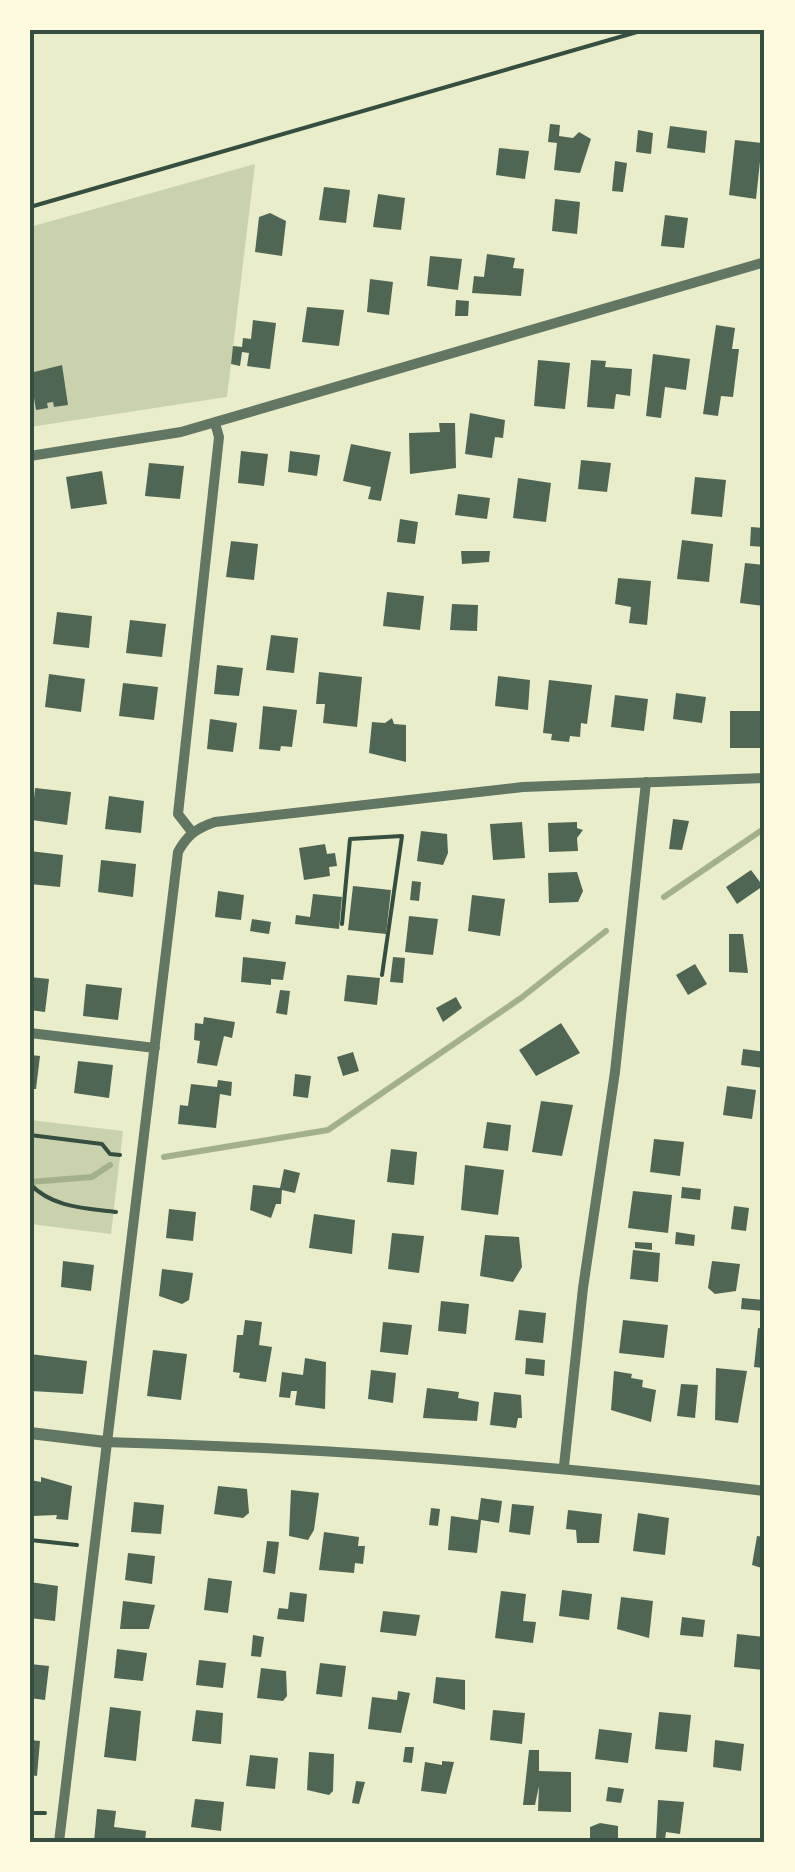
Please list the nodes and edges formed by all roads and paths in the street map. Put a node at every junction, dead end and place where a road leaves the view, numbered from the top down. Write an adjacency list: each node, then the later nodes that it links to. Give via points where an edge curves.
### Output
1 (644, 30): 2 (path)
2 (30, 207)
3 (765, 262): 4 (street)
4 (215, 423): 5 (street); 8 (street, via 219,437 178,814)
5 (30, 456)
6 (765, 778): 7 (street)
7 (646, 782): 8 (street, via 415,797 215,822); 19 (street)
8 (192, 832): 12 (street, via 178,852)
9 (342, 924): 10 (path, via 350,839 402,836)
10 (382, 975)
11 (30, 1033): 12 (street)
12 (155, 1048): 18 (street)
13 (30, 1135): 14 (path, via 102,1144)
14 (120, 1154)
15 (30, 1184): 16 (path, via 74,1208)
16 (116, 1212)
17 (30, 1433): 18 (street)
18 (105, 1442): 19 (street); 25 (street)
19 (564, 1466): 20 (street)
20 (765, 1492)
21 (30, 1540): 22 (path)
22 (77, 1545)
23 (30, 1813): 24 (path)
24 (45, 1813)
25 (59, 1842)

